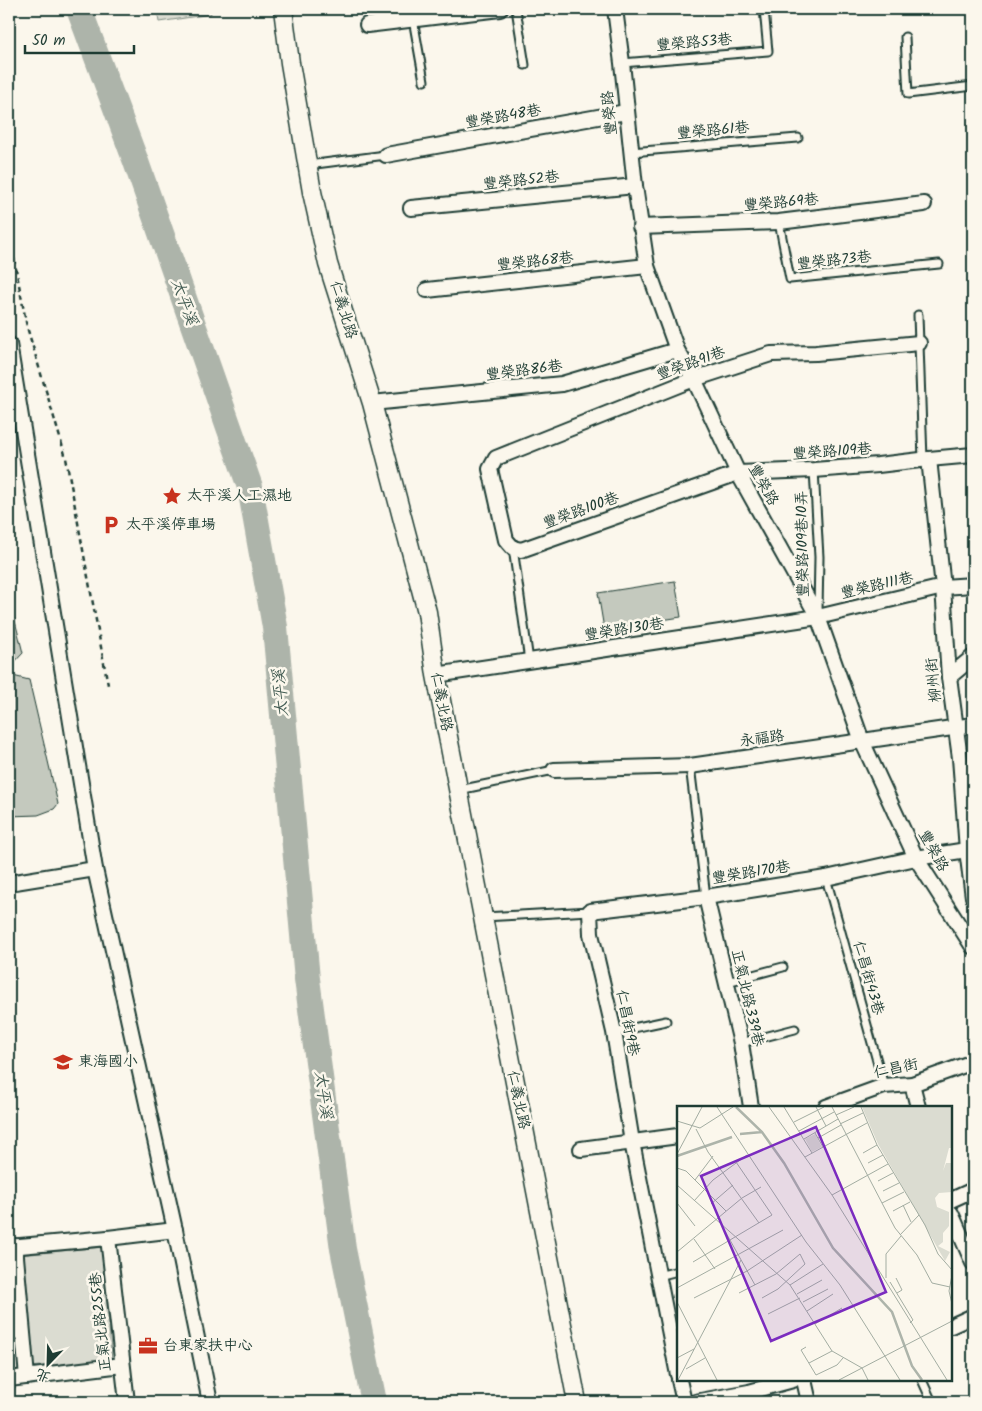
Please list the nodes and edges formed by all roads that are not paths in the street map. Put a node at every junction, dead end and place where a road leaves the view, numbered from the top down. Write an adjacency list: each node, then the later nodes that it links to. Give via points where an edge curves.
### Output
1 (283, 9): 17 (street, 仁義北路)
2 (500, 9): 6 (street)
3 (516, 9): 10 (lane)
4 (615, 9): 9 (street, 豐榮路)
5 (764, 9): 9 (lane, 豐榮路53巷, via 768,51)
6 (413, 19): 7 (street); 11 (lane)
7 (367, 25)
8 (905, 37): 12 (lane, via 908,94)
9 (622, 63): 13 (street, 豐榮路)
10 (525, 65)
11 (424, 81)
12 (973, 86)
13 (626, 112): 15 (street, 豐榮路); 16 (street, 豐榮路48巷)
14 (798, 138): 15 (lane, 豐榮路61巷)
15 (631, 152): 18 (street, 豐榮路)
16 (386, 155): 17 (lane)
17 (307, 165): 31 (street, 仁義北路, via 328,264)
18 (634, 186): 20 (street, 豐榮路52巷); 22 (street, 豐榮路)
19 (924, 204): 21 (street, 豐榮路69巷)
20 (412, 208)
21 (778, 222): 22 (street, 豐榮路69巷); 23 (lane, 豐榮路73巷, via 790,279)
22 (640, 227): 24 (street, 豐榮路)
23 (939, 264)
24 (646, 266): 25 (street, 豐榮路68巷); 29 (street, 豐榮路)
25 (427, 290)
26 (918, 315): 27 (lane)
27 (919, 343): 30 (street, 豐榮路91巷, via 771,354); 33 (lane)
28 (9, 344): 52 (street)
29 (676, 350): 30 (street, 豐榮路); 31 (street, 豐榮路86巷, via 562,384)
30 (694, 379): 35 (street, 豐榮路); 36 (street, 豐榮路91巷, via 496,458 490,469 506,540)
31 (372, 403): 42 (street, 仁義北路, via 427,612)
32 (973, 455): 33 (street, 豐榮路109巷)
33 (926, 459): 34 (street, 豐榮路109巷); 38 (street, 柳州街)
34 (814, 470): 35 (street, 豐榮路109巷); 39 (lane, 豐榮路109巷10弄, via 819,558)
35 (738, 473): 36 (street, 豐榮路100巷, via 521,550); 39 (street, 豐榮路)
36 (513, 548): 41 (lane)
37 (973, 585): 38 (street, 豐榮路111巷)
38 (943, 587): 39 (street, 豐榮路111巷); 43 (street, 柳州街)
39 (818, 617): 41 (street, 豐榮路130巷); 46 (street, 豐榮路)
40 (973, 657): 43 (street)
41 (528, 661): 42 (street, 豐榮路130巷)
42 (436, 676): 49 (street, 仁義北路)
43 (949, 677): 45 (street, 柳州街)
44 (973, 725): 45 (street, 永福路)
45 (956, 728): 46 (street, 永福路); 50 (street, 柳州街)
46 (862, 741): 47 (street, 永福路); 51 (street, 豐榮路)
47 (690, 766): 48 (street, 永福路); 55 (lane)
48 (554, 770): 49 (lane)
49 (458, 790): 58 (street, 仁義北路)
50 (970, 850): 51 (street, 豐榮路170巷); 56 (street, 柳州街)
51 (916, 858): 53 (street, 豐榮路170巷); 59 (street, 豐榮路)
52 (95, 869): 54 (street); 78 (street)
53 (826, 878): 55 (street, 豐榮路170巷); 68 (lane, 仁昌街43巷)
54 (9, 883)
55 (706, 897): 57 (street, 豐榮路170巷); 61 (street, 正氣北路339巷)
56 (973, 897)
57 (590, 911): 58 (lane); 64 (street, 仁昌街9巷, via 591,934)
58 (483, 917): 97 (street, 仁義北路)
59 (973, 948)
60 (783, 967): 61 (lane)
61 (727, 982): 65 (street, 正氣北路339巷)
62 (666, 1021): 64 (lane)
63 (795, 1028): 65 (lane)
64 (614, 1032): 73 (street, 仁昌街9巷)
65 (742, 1043): 69 (street, 正氣北路339巷)
66 (973, 1062): 67 (street, 仁昌街)
67 (912, 1084): 68 (street, 仁昌街); 71 (street)
68 (884, 1086): 70 (street, 仁昌街)
69 (751, 1106)
70 (829, 1106)
71 (918, 1106)
72 (677, 1136): 73 (street)
73 (632, 1142): 74 (street); 83 (street, 仁昌街9巷)
74 (581, 1149)
75 (973, 1190): 76 (street)
76 (952, 1200)
77 (952, 1215): 81 (street)
78 (175, 1230): 79 (street); 96 (street)
79 (108, 1238): 80 (street); 87 (street, 正氣北路255巷)
80 (12, 1246): 86 (street)
81 (973, 1263)
82 (677, 1271): 83 (lane)
83 (658, 1276): 88 (street, 仁昌街9巷)
84 (973, 1316): 85 (street)
85 (952, 1326)
86 (15, 1331): 89 (street)
87 (122, 1365): 89 (street); 95 (street, 正氣北路255巷)
88 (677, 1370)
89 (27, 1377): 90 (street)
90 (9, 1380)
91 (679, 1381): 98 (street)
92 (790, 1381): 99 (street)
93 (804, 1381): 100 (street)
94 (922, 1381): 101 (lane)
95 (127, 1402)
96 (210, 1402)
97 (577, 1402)
98 (684, 1402)
99 (695, 1402)
100 (808, 1402)
101 (932, 1402)

